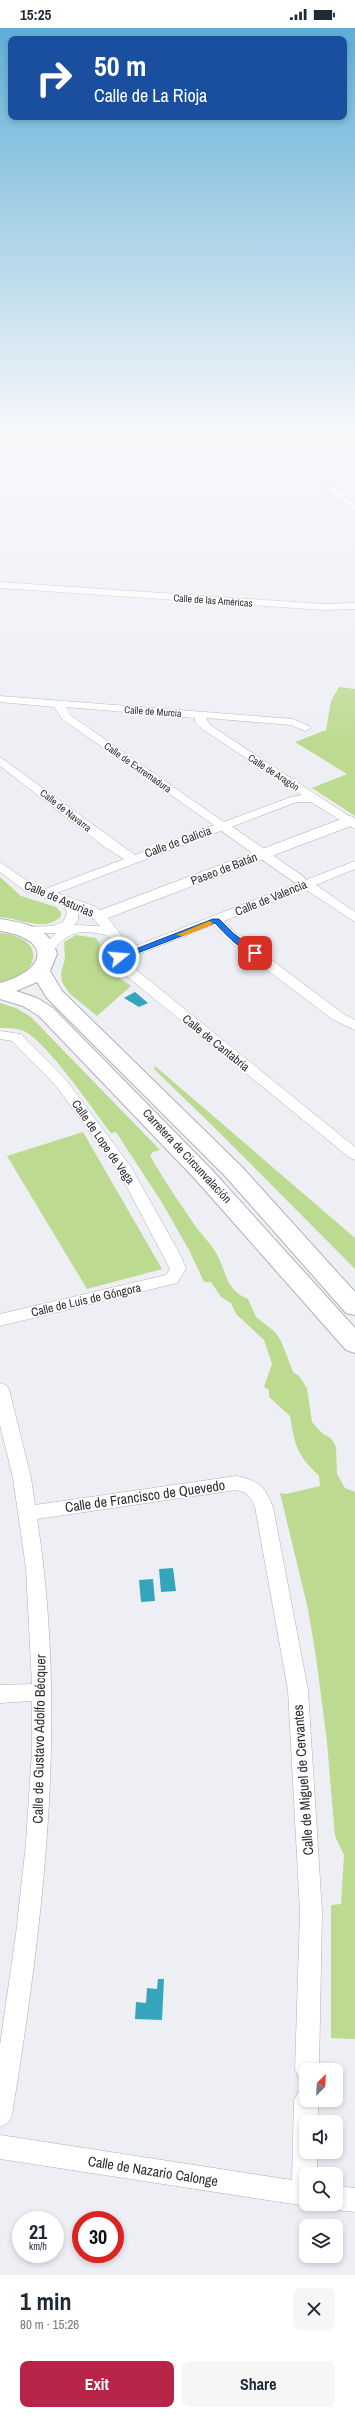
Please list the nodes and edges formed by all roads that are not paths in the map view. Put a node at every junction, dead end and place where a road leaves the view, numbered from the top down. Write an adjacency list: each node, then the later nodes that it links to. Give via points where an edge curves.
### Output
1 (0, 585): 2 (street, Calle de las Américas, via 324,607)
2 (355, 606)
3 (0, 699): 4 (street, Calle de Murcia)
4 (58, 704): 5 (street, Calle de Murcia); 10 (street, Calle de Extremadura, via 66,717)
5 (200, 714): 6 (street, Calle de Murcia, via 293,722); 8 (street, Calle de Aragón, via 201,722 206,727)
6 (305, 728)
7 (0, 760): 12 (street, Calle de Navarra)
8 (313, 798): 9 (street, Calle de Aragón, via 319,799); 10 (street, Calle de Galicia, via 295,799)
9 (352, 823): 11 (street, Paseo de Batán)
10 (225, 828): 11 (street, Calle de Extremadura); 12 (street, Calle de Galicia)
11 (263, 854): 15 (street, Calle de Extremadura); 18 (street, Paseo de Batán)
12 (132, 859): 16 (street, Calle de Galicia)
13 (355, 865): 15 (street, Calle de Valencia)
14 (0, 866): 16 (street, Calle de Asturias, via 19,882)
15 (304, 882): 19 (street); 20 (street, Calle de Valencia)
16 (44, 894): 17 (street, Calle de Asturias)
17 (70, 903): 18 (street, Calle de Asturias, via 89,909); 22 (street, via 74,915 72,921 65,926 44,931)
18 (99, 916): 23 (street, Calle de Cantabria)
19 (355, 918)
20 (216, 920): 25 (street, Calle de Valencia); 28 (street, via 230,935 337,1016)
21 (0, 925): 22 (main road)
22 (26, 930): 24 (main road, via 36,935)
23 (113, 933): 24 (street, via 95,928 76,928 64,931); 25 (street, Calle de Cantabria, via 120,948)
24 (47, 949): 26 (main road, via 46,964)
25 (119, 957): 30 (street, Calle de Cantabria, via 124,967)
26 (41, 972): 27 (main road, via 29,980); 32 (main road, Carretera de Circunvalación, via 54,994 234,1172)
27 (0, 991): 34 (main road, Carretera de Circunvalación, via 30,1002 46,1012 153,1119 306,1286)
28 (355, 1026)
29 (0, 1035): 31 (street, Calle de Lope de Vega, via 16,1037 29,1048 62,1084 126,1170 173,1256 178,1269)
30 (355, 1155)
31 (171, 1279): 33 (street, Calle de Luis de Góngora)
32 (355, 1307)
33 (0, 1320)
34 (355, 1344)
35 (0, 1389): 37 (street, Calle de Gustavo Adolfo Bécquer)
36 (259, 1495): 37 (street, Calle de Francisco de Quevedo, via 250,1486 236,1483); 40 (street, Calle de Miguel de Cervantes, via 274,1554 298,1690 311,1912)
37 (28, 1513): 38 (street, Calle de Gustavo Adolfo Bécquer, via 38,1600)
38 (41, 1692): 39 (street); 42 (street, Calle de Gustavo Adolfo Bécquer, via 41,1793 35,1867)
39 (0, 1694)
40 (307, 2063)
41 (306, 2107): 44 (street)
42 (0, 2115)
43 (0, 2147): 45 (street, Calle de Nazario Calonge)
44 (305, 2167)
45 (299, 2193)
46 (343, 2199): 47 (street)
47 (355, 2200)

